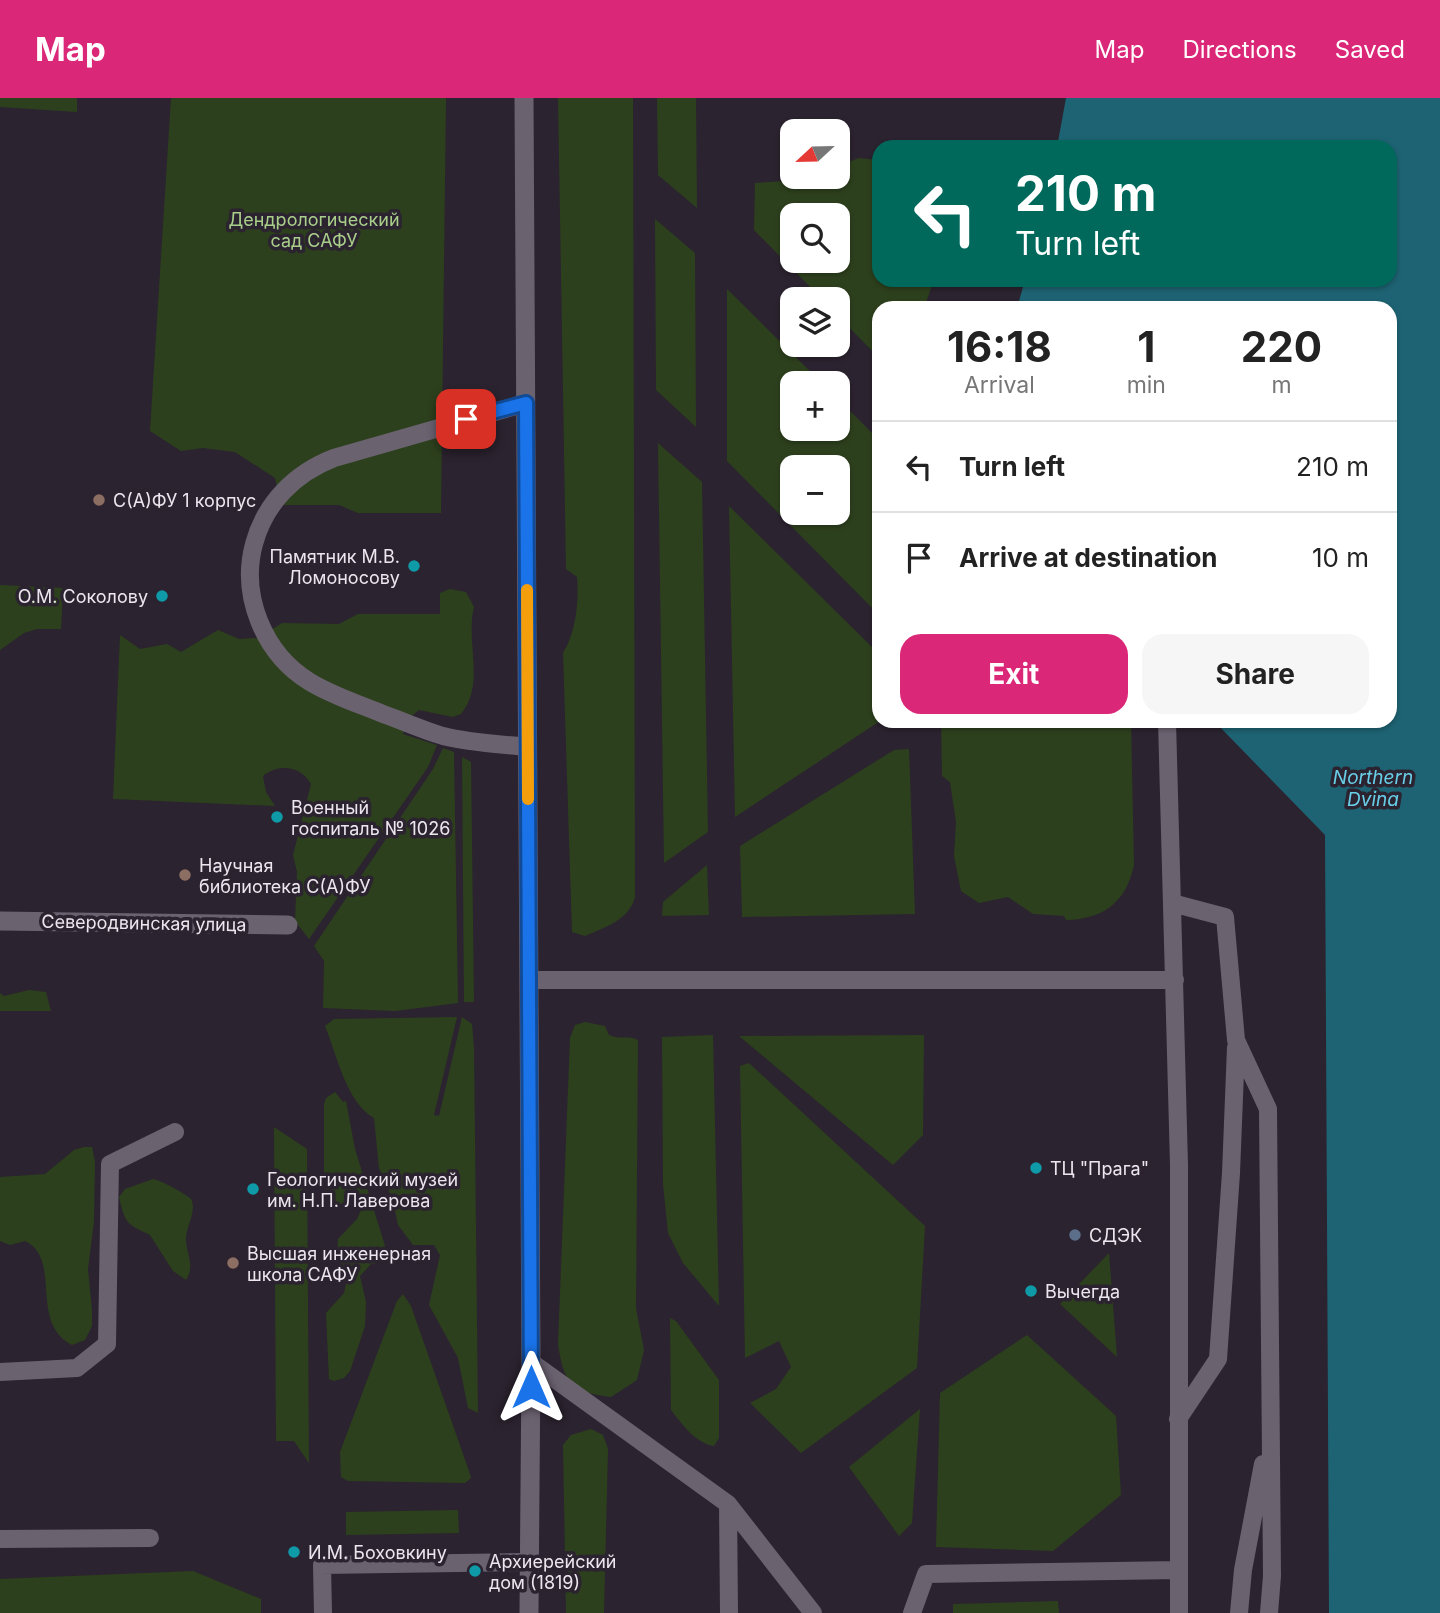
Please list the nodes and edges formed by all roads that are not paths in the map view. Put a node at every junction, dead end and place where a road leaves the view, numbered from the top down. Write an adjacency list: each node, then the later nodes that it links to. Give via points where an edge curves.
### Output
1 (524, 98): 2 (main road)
2 (526, 403): 4 (main road); 4 (lane, via 342,456 309,470 268,510 255,540 250,577 261,628 278,654 310,682 443,736)
3 (1167, 728): 5 (lane)
4 (528, 747): 8 (main road)
5 (1172, 903): 9 (lane); 10 (lane, via 1225,917)
6 (0, 921): 7 (main road, Северодвинская улица)
7 (288, 925)
8 (529, 980): 9 (lane); 12 (main road)
9 (1175, 980): 14 (lane)
10 (1236, 1040): 14 (lane, via 1218,1359); 15 (lane, via 1268,1109)
11 (175, 1132): 13 (lane, via 110,1164 107,1344 77,1368)
12 (531, 1362): 16 (lane); 19 (main road)
13 (0, 1372)
14 (1178, 1419): 20 (lane)
15 (1270, 1426): 28 (lane); 29 (lane)
16 (728, 1504): 24 (lane); 25 (lane)
17 (150, 1538): 18 (lane)
18 (0, 1539)
19 (529, 1562): 21 (lane, via 322,1566); 22 (main road); 23 (main road)
20 (1179, 1570): 26 (lane, via 926,1574); 27 (lane)
21 (323, 1613)
22 (529, 1613)
23 (537, 1613)
24 (729, 1613)
25 (813, 1613)
26 (912, 1613)
27 (1179, 1613)
28 (1239, 1613)
29 (1269, 1613)

